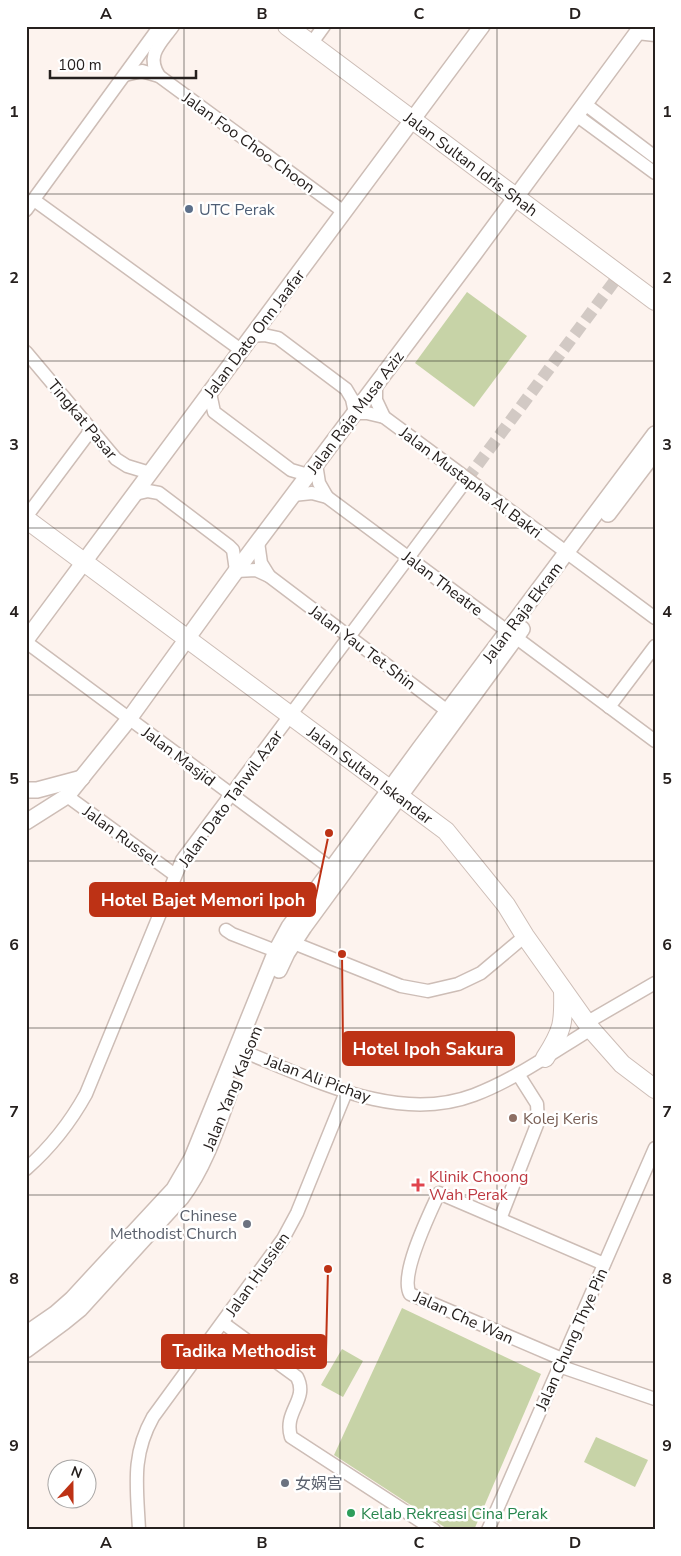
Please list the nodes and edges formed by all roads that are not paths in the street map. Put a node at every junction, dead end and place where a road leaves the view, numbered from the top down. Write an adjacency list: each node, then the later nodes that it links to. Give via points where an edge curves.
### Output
1 (160, 26): 9 (street)
2 (173, 26): 10 (street, via 153,54 152,61)
3 (287, 26): 8 (highway, Jalan Sultan Idris Shah)
4 (324, 26): 8 (street)
5 (482, 26): 12 (main road, Jalan Dato Onn Jaafar)
6 (639, 30): 7 (street); 11 (main road, Jalan Raja Musa Aziz)
7 (655, 35)
8 (311, 44): 12 (highway, Jalan Sultan Idris Shah)
9 (125, 74): 10 (street, Jalan Foo Choo Choon, via 142,71); 16 (street)
10 (159, 76): 17 (street, Jalan Foo Choo Choon)
11 (581, 110): 13 (street); 14 (street); 15 (main road, Jalan Raja Musa Aziz)
12 (412, 120): 15 (highway, Jalan Sultan Idris Shah); 17 (main road, Jalan Dato Onn Jaafar)
13 (655, 157)
14 (655, 173)
15 (516, 197): 18 (highway, Jalan Sultan Idris Shah); 22 (main road, Jalan Raja Musa Aziz)
16 (30, 205): 20 (street)
17 (344, 212): 19 (main road, Jalan Dato Onn Jaafar)
18 (655, 301)
19 (251, 336): 20 (main road, Jalan Dato Onn Jaafar); 24 (street, via 278,338 316,366 346,389 352,399)
20 (241, 350): 23 (main road, Jalan Dato Onn Jaafar)
21 (26, 352): 26 (street, Tingkat Pasar)
22 (376, 384): 24 (main road, Jalan Raja Musa Aziz); 25 (street, Jalan Mustapha Al Bakri, via 376,400)
23 (210, 393): 29 (street, via 214,412 291,470); 30 (main road, Jalan Dato Onn Jaafar)
24 (354, 413): 25 (street, Jalan Mustapha Al Bakri); 29 (main road, Jalan Raja Musa Aziz)
25 (384, 417): 31 (street, Jalan Mustapha Al Bakri)
26 (91, 430): 30 (street, Tingkat Pasar, via 121,463); 35 (street)
27 (655, 434): 37 (main road, Jalan Raja Ekram)
28 (655, 452): 37 (main road, Jalan Raja Ekram)
29 (312, 470): 33 (main road, Jalan Raja Musa Aziz); 34 (street)
30 (150, 473): 32 (main road, Jalan Dato Onn Jaafar)
31 (467, 479): 37 (street, Jalan Mustapha Al Bakri); 38 (street, Jalan Dato Tahwil Azar)
32 (135, 494): 39 (main road, Jalan Dato Onn Jaafar); 40 (street, via 159,493 221,540 233,550)
33 (293, 495): 34 (street, Jalan Theatre, via 312,493); 36 (main road, Jalan Raja Musa Aziz)
34 (327, 497): 38 (street, Jalan Theatre)
35 (26, 518): 39 (highway, Jalan Sultan Iskandar)
36 (258, 542): 40 (main road, Jalan Raja Musa Aziz); 41 (street, via 261,563)
37 (570, 556): 42 (street, Jalan Mustapha Al Bakri); 43 (main road, Jalan Raja Ekram)
38 (408, 558): 43 (street, Jalan Theatre); 44 (street, Jalan Dato Tahwil Azar)
39 (84, 562): 45 (highway, Jalan Sultan Iskandar); 46 (main road, Jalan Dato Onn Jaafar)
40 (236, 571): 41 (street, Jalan Yau Tet Shin, via 256,570); 45 (main road, Jalan Raja Musa Aziz)
41 (269, 576): 44 (street, Jalan Yau Tet Shin)
42 (655, 618)
43 (511, 634): 48 (street, Jalan Theatre); 49 (main road, Jalan Raja Ekram)
44 (349, 637): 49 (street, Jalan Yau Tet Shin); 50 (street, Jalan Dato Tahwil Azar)
45 (187, 638): 50 (highway, Jalan Sultan Iskandar); 51 (main road, Jalan Raja Musa Aziz)
46 (26, 641): 51 (street, Jalan Masjid)
47 (655, 646): 48 (street)
48 (609, 707): 52 (street, Jalan Theatre)
49 (452, 714): 55 (main road, Jalan Raja Ekram)
50 (290, 716): 55 (highway, Jalan Sultan Iskandar); 56 (street, Jalan Dato Tahwil Azar)
51 (129, 718): 53 (main road, Jalan Raja Musa Aziz); 56 (street, Jalan Masjid)
52 (655, 741)
53 (82, 778): 54 (main road); 57 (main road, Jalan Raja Musa Aziz)
54 (26, 790)
55 (395, 793): 59 (main road, Jalan Yang Kalsom); 62 (highway, Jalan Sultan Iskandar, via 454,839); 63 (main road, Jalan Yang Kalsom)
56 (231, 794): 59 (street, Jalan Masjid); 60 (street, Jalan Dato Tahwil Azar, via 190,848)
57 (67, 796): 58 (main road, Jalan Raja Musa Aziz); 60 (street, Jalan Russel)
58 (26, 822)
59 (332, 869): 63 (main road, Jalan Yang Kalsom)
60 (175, 875): 73 (street, Jalan Dato Tahwil Azar, via 86,1094 54,1142)
61 (226, 930): 63 (street)
62 (526, 936): 63 (street, via 481,973 458,984 428,991 401,986); 65 (highway, Jalan Sultan Iskandar)
63 (284, 944): 67 (main road, Jalan Yang Kalsom, via 281,964)
64 (655, 982): 66 (street, Jalan Ali Pichay)
65 (563, 990): 66 (highway, Jalan Sultan Iskandar); 68 (highway, via 564,1022)
66 (588, 1026): 68 (street, Jalan Ali Pichay); 70 (highway, Jalan Sultan Iskandar, via 622,1064)
67 (241, 1050): 71 (street, Jalan Ali Pichay); 75 (main road, Jalan Yang Kalsom, via 196,1176 182,1198)
68 (545, 1058): 69 (street, Jalan Ali Pichay)
69 (518, 1074): 71 (street, Jalan Ali Pichay, via 473,1096 428,1106 371,1099); 74 (street, via 538,1104 539,1114)
70 (655, 1089)
71 (346, 1092): 77 (street, Jalan Hussien, via 284,1238)
72 (655, 1148): 76 (street, Jalan Chung Thye Pin)
73 (26, 1169)
74 (500, 1219): 76 (street); 80 (street, Jalan Che Wan, via 439,1193 412,1259 407,1289 410,1294)
75 (149, 1225): 78 (main road, Jalan Yang Kalsom, via 72,1300); 79 (main road, Jalan Yang Kalsom, via 80,1308)
76 (604, 1264): 80 (street, Jalan Chung Thye Pin)
77 (223, 1323): 82 (street, Jalan Hussien, via 153,1417 142,1441 136,1479); 83 (street, via 297,1377 301,1394 290,1417 288,1428 291,1437)
78 (26, 1334)
79 (26, 1350)
80 (560, 1362): 81 (street); 84 (street, Jalan Chung Thye Pin)
81 (655, 1399)
82 (139, 1530)
83 (434, 1530)
84 (488, 1530)

